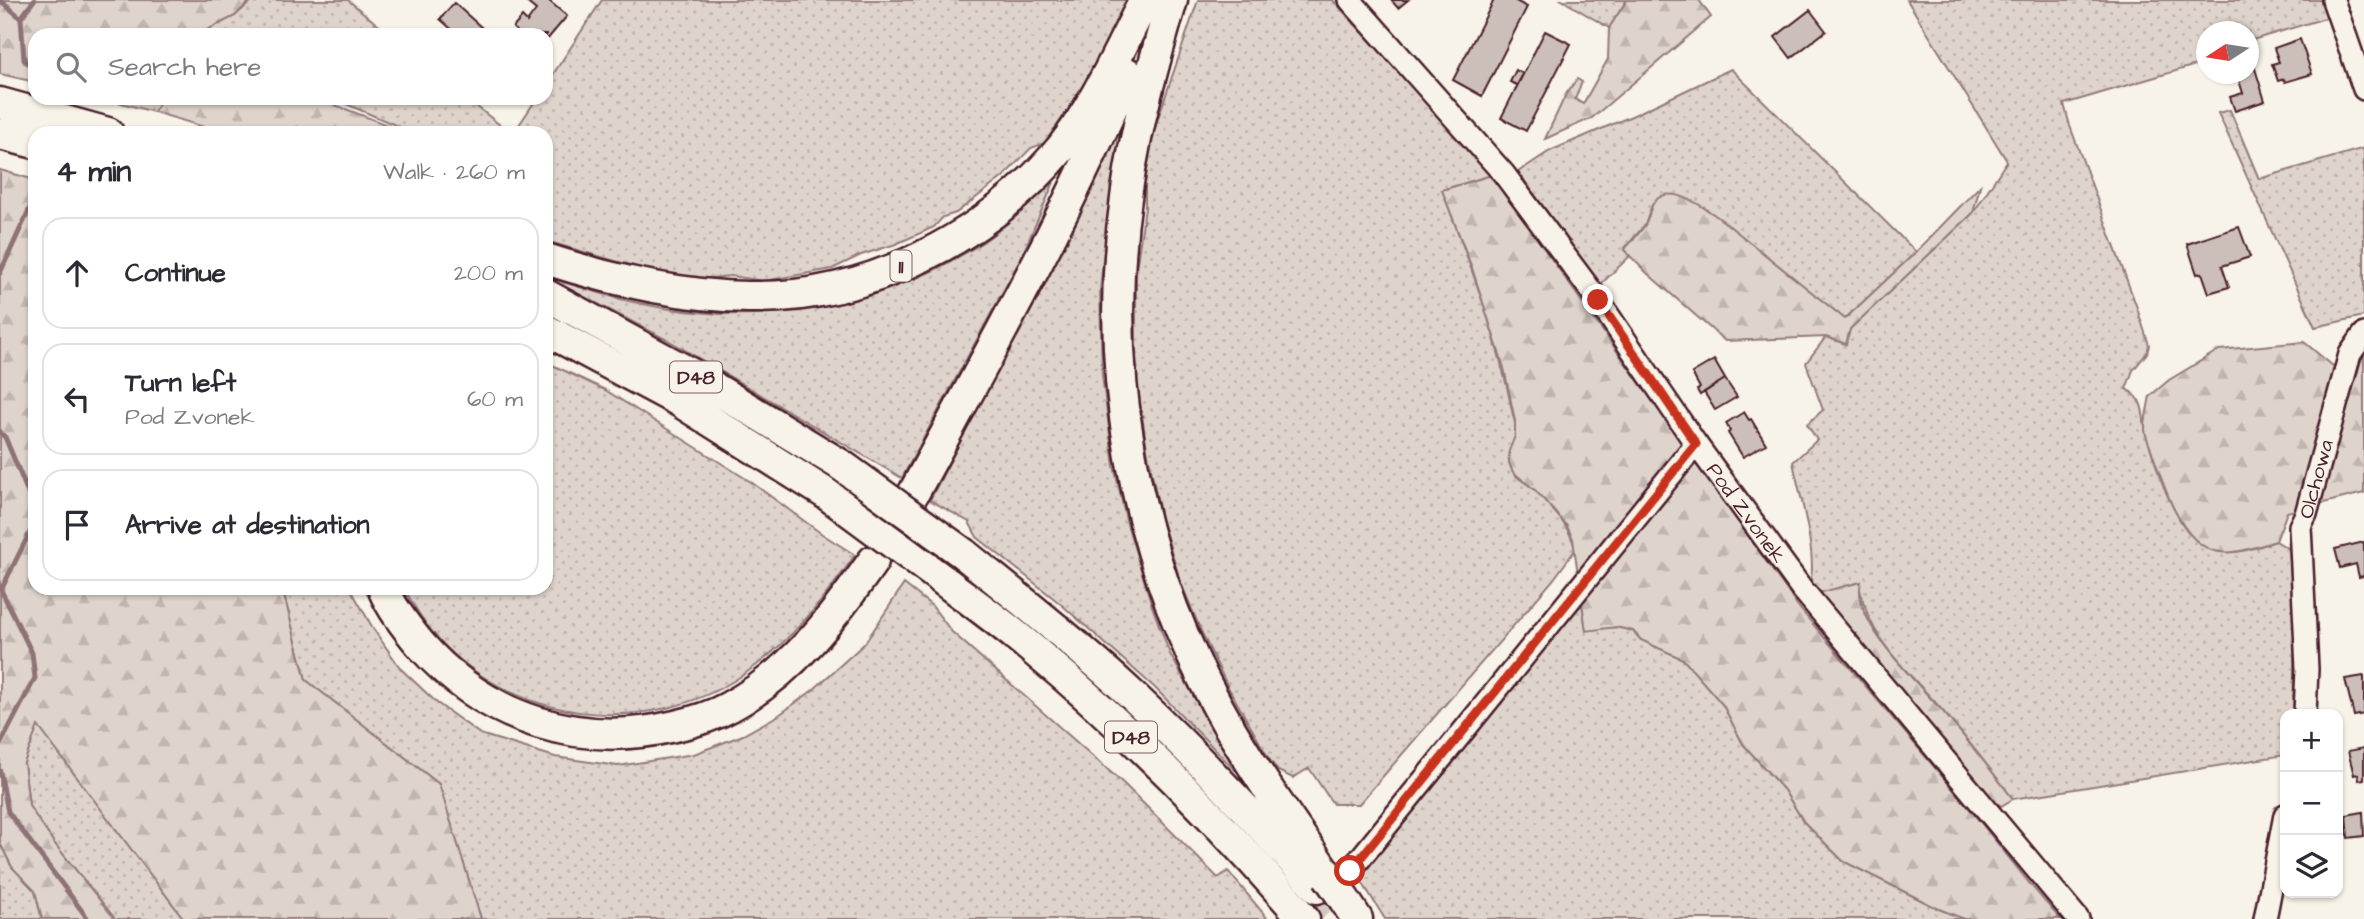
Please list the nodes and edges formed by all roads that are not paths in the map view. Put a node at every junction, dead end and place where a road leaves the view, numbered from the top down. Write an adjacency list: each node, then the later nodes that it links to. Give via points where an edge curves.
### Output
1 (1145, 0): 11 (highway, 11, via 1096,95 1063,145 1028,185 945,245 898,267 850,284 751,298 650,287)
2 (1158, 0): 18 (highway, via 1112,110 1015,305)
3 (1172, 0): 23 (highway, via 1140,125 1119,254 1118,335 1130,454 1144,519 1188,646 1252,764)
4 (1350, 0): 17 (street, Pod Zvonek, via 1504,174 1598,300)
5 (2333, 0): 6 (street)
6 (2364, 89)
7 (0, 103): 8 (highway)
8 (83, 126)
9 (0, 134): 10 (highway)
10 (28, 141)
11 (553, 260)
12 (553, 299): 23 (highway, D48, bridge, via 693,375 841,465 964,554 1130,694)
13 (553, 334): 16 (highway, D48)
14 (2364, 334): 21 (street, Olchowa, via 2350,354 2300,526)
15 (553, 354): 16 (highway)
16 (679, 401): 24 (highway, D48, bridge, via 825,493 1030,647 1185,789)
17 (1696, 444): 23 (street); 25 (street, Pod Zvonek, via 1802,589)
18 (913, 494)
19 (873, 561): 20 (highway, via 823,629 763,685 729,707 692,722 613,735 568,731 524,718 480,697 440,667 410,632)
20 (387, 595)
21 (2305, 709)
22 (2281, 835): 26 (street)
23 (1339, 897)
24 (1301, 915)
25 (2078, 919)
26 (2265, 919)

